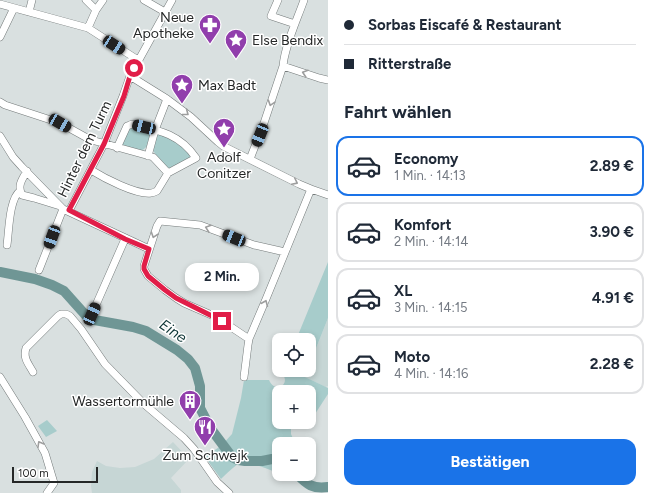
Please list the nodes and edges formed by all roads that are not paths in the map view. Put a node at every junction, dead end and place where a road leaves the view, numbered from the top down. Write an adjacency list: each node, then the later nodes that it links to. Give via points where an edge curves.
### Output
1 (32, 0): 11 (street)
2 (86, 0): 10 (street)
3 (103, 0): 10 (street)
4 (144, 0): 12 (street)
5 (172, 0): 12 (street, Hinter dem Turm)
6 (278, 0): 13 (street, via 271,16)
7 (304, 0): 13 (street)
8 (0, 4): 9 (street)
9 (14, 8): 11 (street); 15 (street)
10 (96, 10): 14 (street)
11 (30, 12): 14 (street)
12 (165, 12): 16 (street, Hinter dem Turm)
13 (295, 24): 17 (street)
14 (88, 28): 16 (street)
15 (0, 38)
16 (138, 60): 18 (street, Hinter dem Turm)
17 (283, 66): 19 (street, one-way to 17); 27 (street, one-way to 27)
18 (130, 76): 20 (street); 24 (street, Hinter dem Turm)
19 (328, 80)
20 (167, 99): 22 (street); 27 (street, one-way to 27, via 218,142)
21 (0, 102): 24 (street, via 60,123)
22 (155, 130): 25 (street, via 130,124); 26 (street); 30 (street, via 171,135 183,143 196,158)
23 (0, 136): 28 (street)
24 (104, 144): 25 (street); 29 (street, Hinter dem Turm)
25 (117, 148): 26 (street)
26 (148, 156): 30 (street, via 153,157)
27 (250, 159): 31 (street, one-way to 31)
28 (24, 169): 32 (street); 34 (street)
29 (90, 170): 30 (street, via 132,190 151,193 157,192); 34 (street, Hinter dem Turm)
30 (168, 173)
31 (310, 189): 33 (street); 38 (street)
32 (20, 191): 34 (street, via 22,195); 36 (street, via 16,193 13,202)
33 (328, 195)
34 (65, 209): 35 (street); 39 (street, Hinter dem Turm)
35 (125, 239): 37 (street); 40 (street)
36 (7, 245)
37 (149, 249): 38 (street, one-way to 37, via 247,242 206,226 160,221); 41 (street, via 144,266 148,276 184,303 216,317)
38 (285, 252): 41 (street, one-way to 38)
39 (39, 270)
40 (92, 314)
41 (249, 339): 44 (street)
42 (33, 372): 46 (street, via 24,354 26,348 58,316 70,316 105,364 144,404 189,444 217,482)
43 (0, 377): 45 (street, one-way to 43, via 54,483 45,453)
44 (244, 377)
45 (47, 493)
46 (229, 493)

